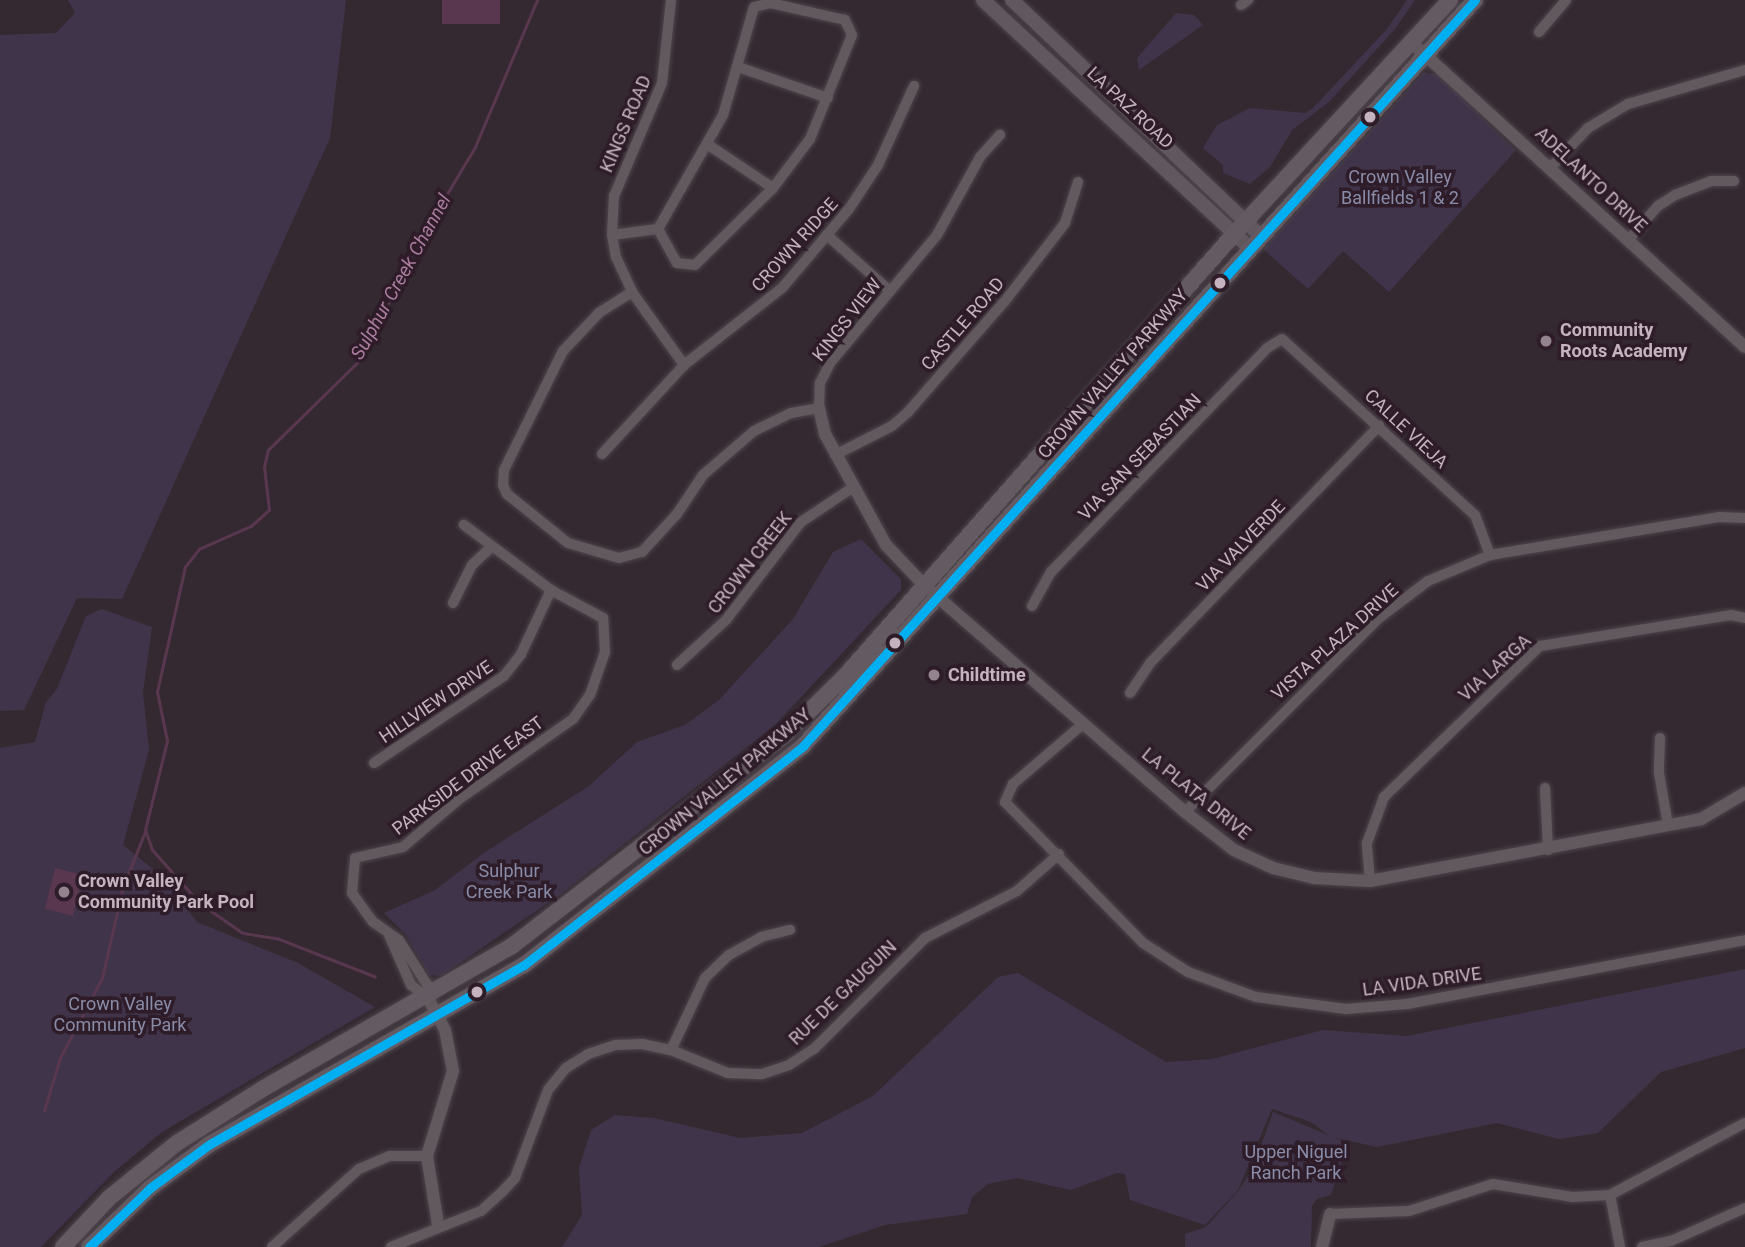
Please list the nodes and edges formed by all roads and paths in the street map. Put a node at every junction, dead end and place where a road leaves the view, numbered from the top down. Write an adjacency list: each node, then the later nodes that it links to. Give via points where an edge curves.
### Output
1 (671, 0): 23 (street, KINGS ROAD, via 662,83 614,197)
2 (983, 0): 20 (main road, LA PAZ ROAD)
3 (1012, 0): 20 (main road, LA PAZ ROAD)
4 (1450, 0): 8 (main road, CROWN VALLEY PARKWAY)
5 (1475, 0): 9 (main road, CROWN VALLEY PARKWAY)
6 (1566, 0): 7 (street)
7 (1539, 32)
8 (1412, 41): 9 (street, ADELANTO DRIVE); 20 (main road, CROWN VALLEY PARKWAY)
9 (1426, 54): 16 (street, ADELANTO DRIVE); 25 (main road, CROWN VALLEY PARKWAY)
10 (738, 67): 13 (street); 13 (street, via 754,7 761,3 799,7 845,20 852,35); 15 (street, via 723,115)
11 (1745, 70): 16 (street, via 1628,104 1588,128)
12 (914, 86): 22 (street, CROWN RIDGE, via 865,188)
13 (828, 98): 19 (street, via 810,139)
14 (1000, 135): 26 (street, KINGS VIEW, via 980,157 937,235)
15 (707, 144): 19 (street); 21 (street)
16 (1552, 166): 24 (street, ADELANTO DRIVE)
17 (1734, 181): 24 (street, via 1711,181 1675,195 1658,206)
18 (1078, 182): 34 (street, CASTLE ROAD, via 1065,223 1005,301 908,412 892,426)
19 (773, 188): 21 (street, via 695,265 677,263)
20 (1240, 227): 25 (main road, LA PAZ ROAD); 40 (main road, CROWN VALLEY PARKWAY)
21 (659, 229): 23 (street)
22 (827, 234): 26 (street); 30 (street, CROWN RIDGE, via 783,287)
23 (612, 235): 27 (street, KINGS ROAD, via 616,257)
24 (1629, 239): 29 (street, ADELANTO DRIVE)
25 (1255, 241): 42 (main road, CROWN VALLEY PARKWAY)
26 (888, 290): 31 (street, KINGS VIEW, via 830,362 820,383)
27 (632, 292): 30 (street, KINGS ROAD); 31 (street, via 599,313 564,351 504,470 503,485 514,500 576,547 631,558 642,552 677,514 703,475 738,444 774,420)
28 (1282, 339): 32 (street, CALLE VIEJA); 44 (street, VIA SAN SEBASTIAN, via 1267,348 1051,572)
29 (1743, 342)
30 (684, 365): 33 (street, CROWN RIDGE)
31 (819, 408): 34 (street, LA PLATA DRIVE)
32 (1379, 426): 39 (street, CALLE VIEJA, via 1475,515); 47 (street, VIA VALVERDE, via 1150,663)
33 (602, 454)
34 (835, 455): 35 (street, LA PLATA DRIVE)
35 (852, 488): 40 (street, LA PLATA DRIVE, via 886,545); 46 (street, CROWN CREEK, via 801,522 726,620)
36 (1745, 518): 39 (street, VISTA PLAZA DRIVE, via 1718,517)
37 (464, 525): 38 (street)
38 (491, 547): 41 (street); 43 (street, via 472,565)
39 (1490, 555): 53 (street, VISTA PLAZA DRIVE, via 1428,581 1379,618)
40 (925, 586): 42 (street, LA PLATA DRIVE); 60 (main road, CROWN VALLEY PARKWAY, via 845,676 769,748 543,925)
41 (551, 590): 50 (street, HILLVIEW DRIVE, via 522,654 504,676); 60 (street, PARKSIDE DRIVE EAST, via 603,618 605,652 598,677 573,719 458,800 403,847 355,858 352,893 360,908 389,935 411,985)
42 (940, 600): 48 (street, LA PLATA DRIVE); 61 (main road, CROWN VALLEY PARKWAY, via 794,753 561,939)
43 (453, 603)
44 (1032, 606)
45 (1745, 618): 57 (street, VIA LARGA, via 1731,615 1540,646 1384,797 1367,844)
46 (677, 665)
47 (1130, 693)
48 (1084, 723): 53 (street, LA PLATA DRIVE); 56 (street, LA VIDA DRIVE, via 1013,783 1005,802)
49 (1660, 738): 54 (street, via 1659,773)
50 (374, 763)
51 (1545, 788): 55 (street)
52 (1745, 793): 54 (street, LA PLATA DRIVE, via 1719,812)
53 (1185, 812): 57 (street, LA PLATA DRIVE, via 1234,850 1273,867 1314,878)
54 (1668, 825): 55 (street, LA PLATA DRIVE)
55 (1548, 850): 57 (street, LA PLATA DRIVE)
56 (1059, 854): 59 (street, LA VIDA DRIVE, via 1143,943 1188,972 1256,996 1346,1009 1407,1004); 62 (street, RUE DE GAUGUIN, via 1017,891 925,938 814,1049 789,1065 762,1074 728,1073)
57 (1370, 881)
58 (790, 930): 62 (street, via 761,937 729,955 705,978)
59 (1745, 940)
60 (428, 998): 61 (street); 69 (main road, CROWN VALLEY PARKWAY, via 264,1088 177,1143 109,1198)
61 (438, 1017): 64 (street, via 448,1039 453,1071); 70 (main road, CROWN VALLEY PARKWAY, via 210,1144 150,1188)
62 (671, 1050): 68 (street, RUE DE GAUGUIN, via 615,1045 566,1068 544,1098 515,1178 481,1211)
63 (1745, 1123): 65 (street)
64 (427, 1156): 68 (street); 71 (street, via 390,1157 359,1170)
65 (1610, 1195): 67 (street, via 1572,1196 1493,1184 1409,1211); 74 (street)
66 (1745, 1208): 75 (street, via 1671,1241)
67 (1330, 1214): 73 (street)
68 (438, 1225): 72 (street, RUE DE GAUGUIN)
69 (63, 1247)
70 (89, 1247)
71 (272, 1247)
72 (391, 1247)
73 (1322, 1247)
74 (1620, 1247)
75 (1642, 1247)

